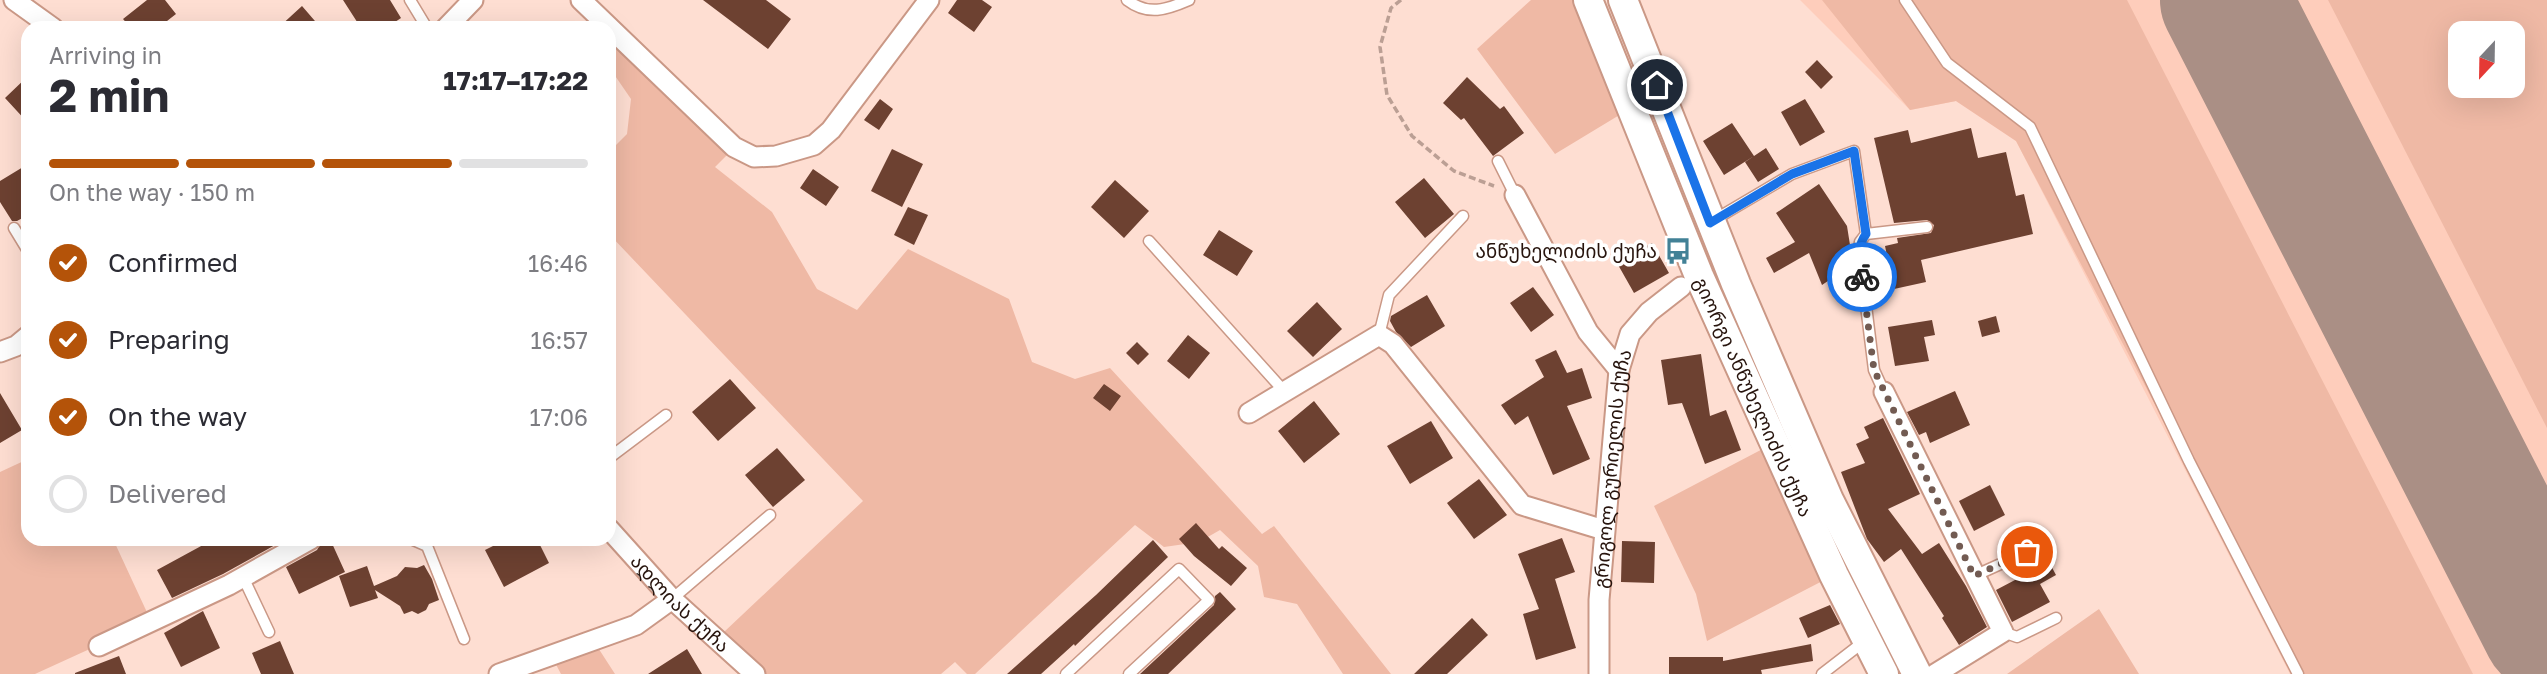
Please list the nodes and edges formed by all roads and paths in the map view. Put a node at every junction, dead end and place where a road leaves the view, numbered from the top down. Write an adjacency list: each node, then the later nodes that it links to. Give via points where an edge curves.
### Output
1 (14, 0): 12 (street)
2 (410, 0): 13 (lane)
3 (473, 0): 14 (street)
4 (581, 0): 15 (street)
5 (929, 0): 16 (street, via 831,130 814,145 776,156 754,157 734,147)
6 (1127, 0): 7 (lane, via 1148,11)
7 (1189, 0)
8 (1401, 0): 18 (path, via 1391,8 1380,47 1387,94 1412,136 1454,171)
9 (1588, 0): 49 (main road, გიორგი ანწუხელიძის ქუჩა, via 1699,276)
10 (1623, 0): 20 (main road, გიორგი ანწუხელიძის ქუჩა)
11 (1905, 0): 60 (lane, via 1947,63 2030,127 2189,461)
12 (43, 21)
13 (423, 21)
14 (453, 21)
15 (603, 21)
16 (616, 34)
17 (1497, 161): 18 (lane)
18 (1515, 195): 30 (street, via 1588,332)
19 (1463, 216): 27 (lane, via 1389,295)
20 (1710, 223): 23 (lane, via 1792,174 1854,151); 58 (main road, გიორგი ანწუხელიძის ქუჩა, via 1829,500)
21 (1927, 227): 23 (lane)
22 (14, 229): 24 (lane)
23 (1866, 234): 32 (lane, via 1859,249 1874,370)
24 (21, 240)
25 (1149, 241): 31 (lane)
26 (1681, 288): 30 (street, გრიგოლ გურიელის ქუჩა, via 1649,312 1630,334)
27 (1379, 335): 31 (street); 37 (street, via 1393,344 1522,505)
28 (21, 342): 29 (street)
29 (0, 352)
30 (1619, 370): 37 (street, გრიგოლ გურიელის ქუჩა)
31 (1284, 391): 33 (street)
32 (1884, 391): 42 (street)
33 (1249, 413)
34 (666, 415): 35 (lane)
35 (616, 453)
36 (770, 514): 44 (lane)
37 (1604, 530): 55 (street, გრიგოლ გურიელის ქუჩა)
38 (616, 537): 44 (street, ადლიას ქუჩა)
39 (2028, 538): 42 (lane, via 2027,552)
40 (298, 546): 43 (street)
41 (427, 546): 48 (lane)
42 (1974, 576): 47 (street)
43 (243, 577): 46 (lane); 50 (street)
44 (672, 599): 51 (street, via 636,625); 52 (street, ადლიას ქუჩა)
45 (2056, 618): 47 (lane, via 2017,637)
46 (269, 632)
47 (2003, 632): 59 (street)
48 (464, 639)
49 (1866, 639): 56 (lane); 57 (main road, გიორგი ანწუხელიძის ქუჩა)
50 (99, 646)
51 (499, 674)
52 (755, 674)
53 (1066, 674): 54 (lane, via 1179,569 1209,600)
54 (1129, 674)
55 (1599, 674)
56 (1822, 674)
57 (1884, 674)
58 (1917, 674)
59 (1935, 674)
60 (2298, 674)

